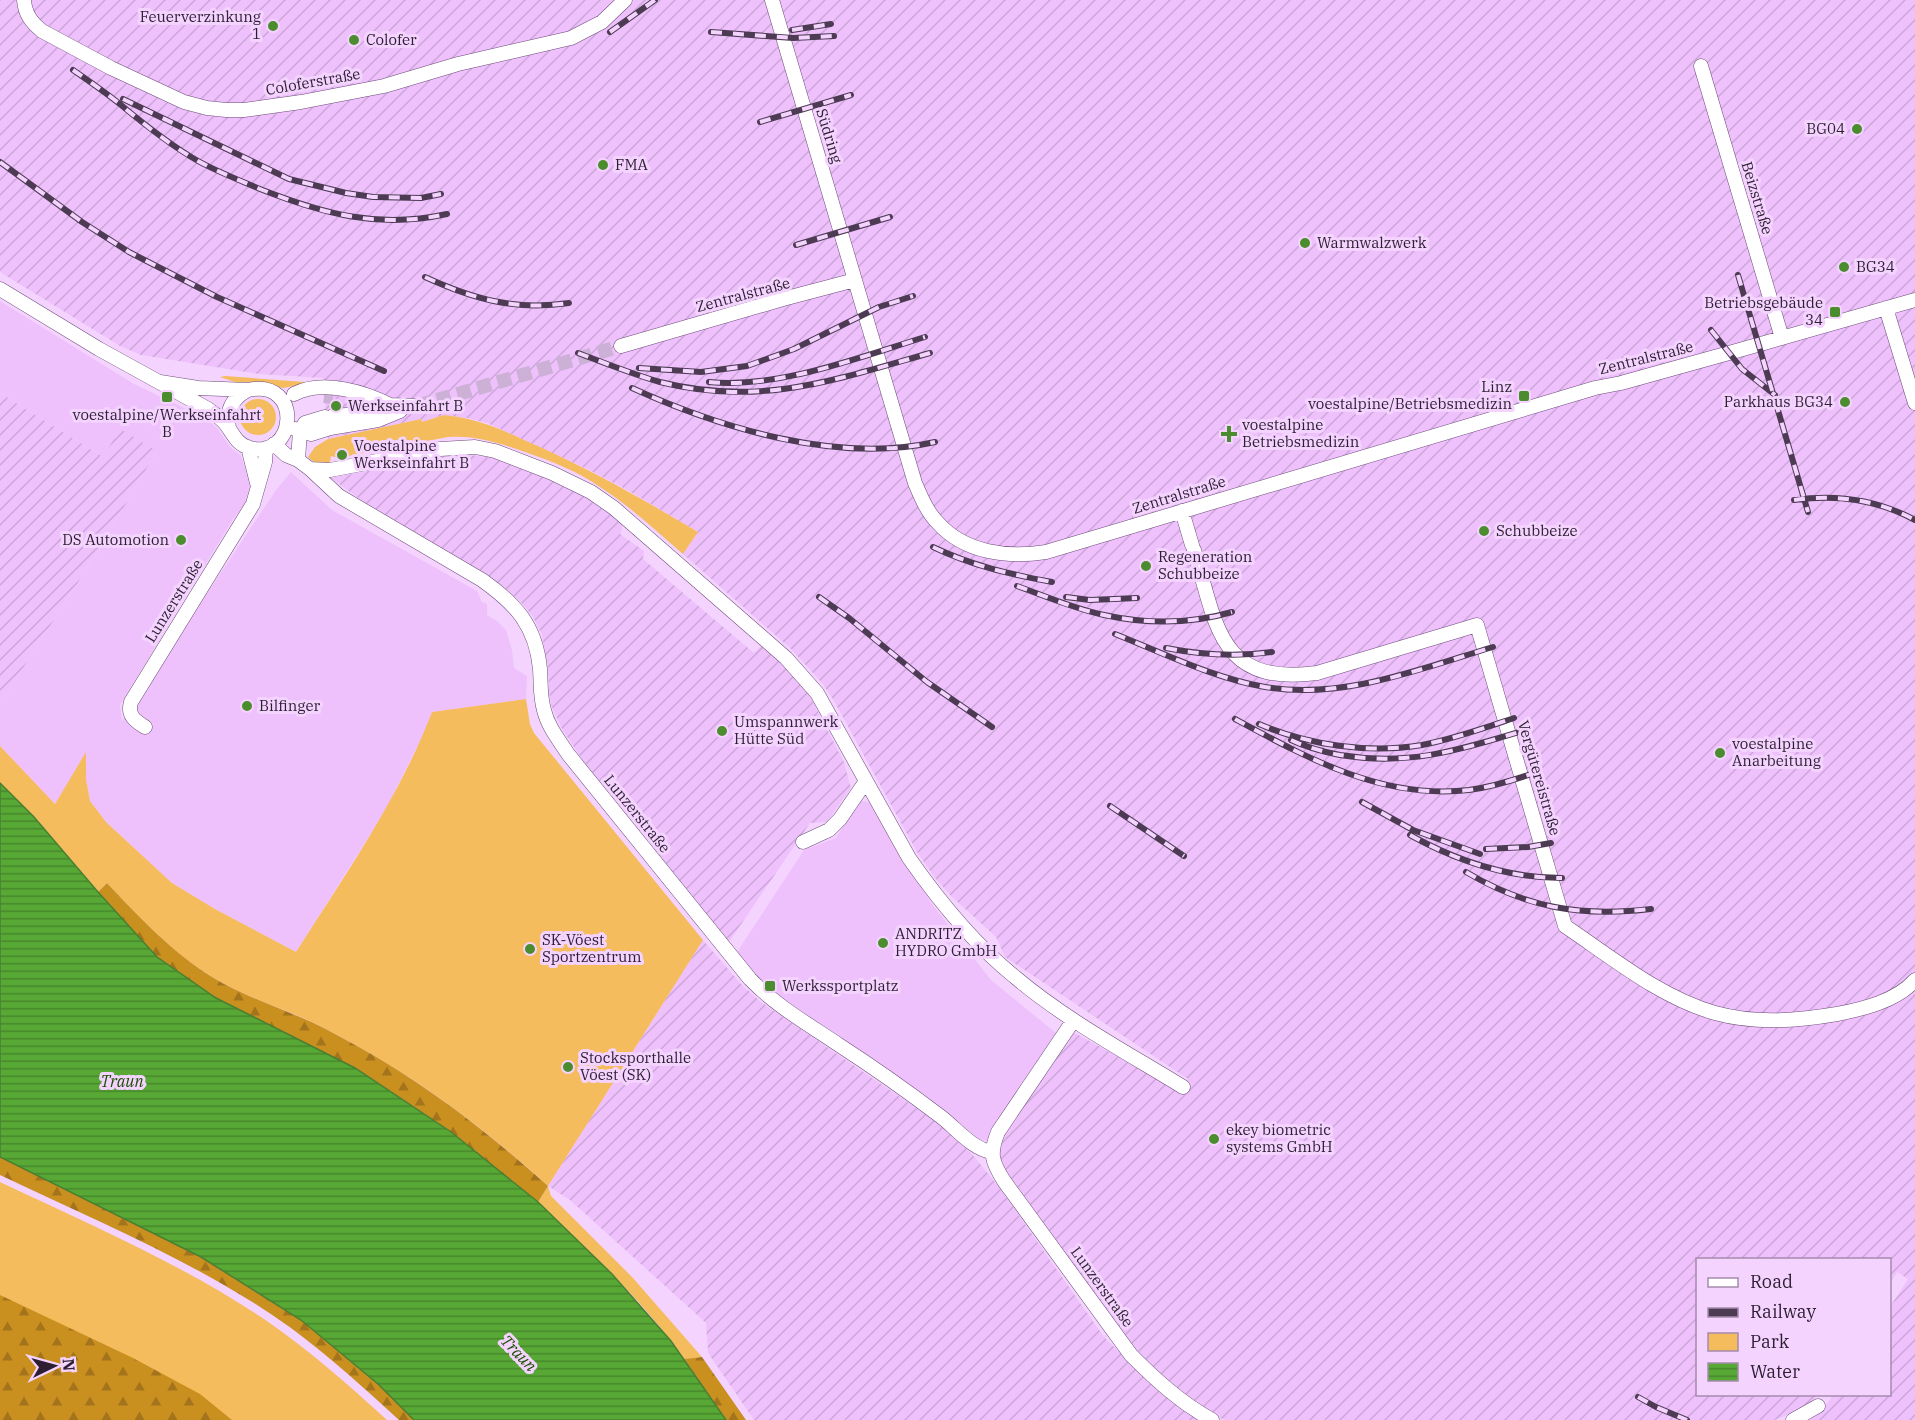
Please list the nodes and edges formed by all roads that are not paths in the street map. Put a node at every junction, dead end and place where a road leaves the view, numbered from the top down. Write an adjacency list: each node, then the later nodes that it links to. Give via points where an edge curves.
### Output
1 (24, 0): 2 (street, Coloferstraße, via 26,14 42,31 158,91 184,102 225,110 301,102 384,86 571,38 602,22)
2 (625, 0)
3 (772, 0): 5 (street, Südring)
4 (1701, 66): 9 (street, Beizstraße)
5 (855, 280): 10 (street, Zentralstraße); 23 (street, Zentralstraße, via 915,483 930,513 950,533 994,553 1028,555)
6 (0, 289): 11 (street)
7 (1915, 300): 8 (street, Zentralstraße)
8 (1886, 308): 9 (street, Zentralstraße); 15 (street)
9 (1782, 338): 23 (street, Zentralstraße, via 1594,388)
10 (621, 346)
11 (160, 382): 12 (street); 17 (street, via 222,419)
12 (248, 390): 14 (street, via 263,388); 17 (street, via 233,401 227,419)
13 (294, 394): 14 (street); 16 (street); 16 (street, via 310,388 350,390 369,394)
14 (277, 395): 18 (street, Lunzerstraße, via 288,413)
15 (1915, 403)
16 (396, 408): 18 (street, via 378,420); 18 (street, via 305,423)
17 (229, 428): 19 (street, via 236,440)
18 (279, 441): 19 (street, via 257,449); 20 (street, Lunzerstraße, via 288,439); 20 (street, via 273,455); 22 (street, Lunzerstraße)
19 (248, 447): 22 (street)
20 (292, 458): 21 (street, Lunzerstraße)
21 (310, 469): 25 (street, via 330,470 440,449 475,447 572,481 614,508 792,664 817,693); 30 (street, Lunzerstraße, via 339,496 482,580 516,608 534,637 541,700 551,729 761,991 916,1098 981,1150)
22 (258, 487): 24 (street, Lunzerstraße, via 253,504 131,702 130,714)
23 (1182, 511): 27 (street, Vergütereistraße, via 1218,630 1227,647 1253,668 1293,676 1317,673 1477,625 1565,926 1658,988 1713,1012 1781,1021 1865,1008 1899,993)
24 (145, 727)
25 (866, 781): 26 (street, via 840,819 828,830); 28 (street, via 909,858 956,918 1015,978)
26 (803, 842)
27 (1915, 980)
28 (1073, 1020): 29 (street); 30 (street, via 998,1132)
29 (1183, 1087)
30 (992, 1152): 32 (street, Lunzerstraße, via 996,1168 1131,1355 1180,1400)
31 (1818, 1406): 33 (street)
32 (1212, 1420)
33 (1793, 1420)

